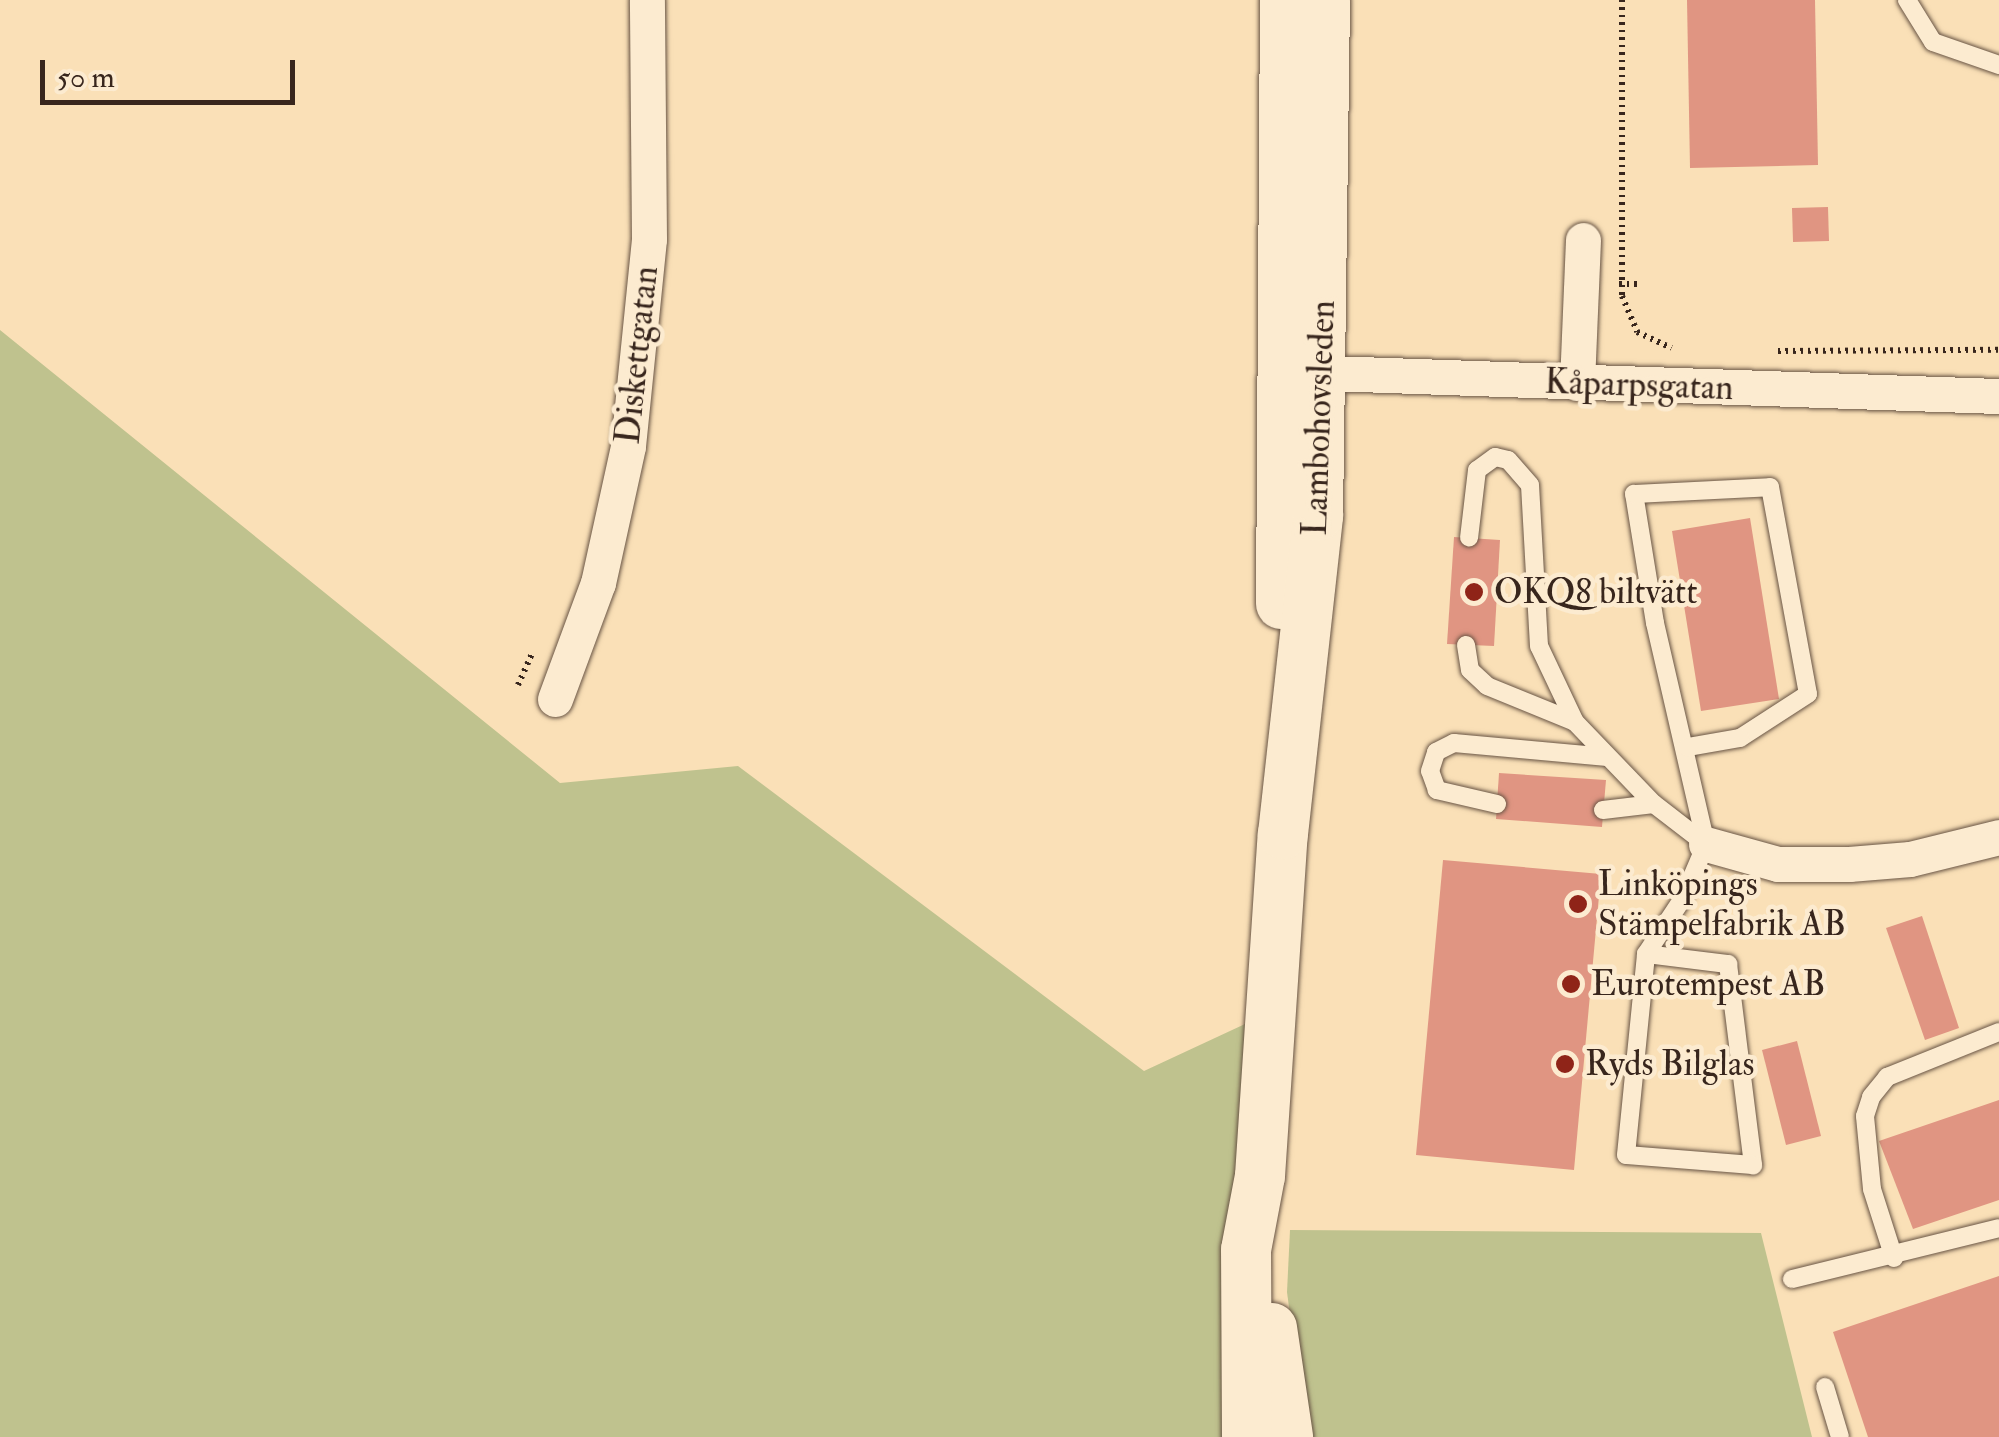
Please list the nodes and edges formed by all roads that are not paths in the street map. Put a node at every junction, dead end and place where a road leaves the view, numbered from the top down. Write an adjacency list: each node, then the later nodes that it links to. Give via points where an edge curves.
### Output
1 (647, 0): 12 (street, Diskettgatan, via 650,239 628,446 598,583)
2 (1285, 0): 7 (main road, Lambohovsleden)
3 (1325, 0): 7 (main road, Lambohovsleden)
4 (1907, 0): 5 (lane, via 1933,42)
5 (1999, 65)
6 (1582, 240): 8 (street)
7 (1300, 372): 8 (street, Kåparpsgatan); 23 (main road, Lambohovsleden, via 1318,516 1283,834)
8 (1576, 383): 9 (street, Kåparpsgatan)
9 (1999, 396)
10 (1470, 538): 13 (lane, via 1477,470 1494,457 1508,460 1530,485 1539,646)
11 (1466, 645): 13 (lane, via 1470,670 1488,686)
12 (555, 699)
13 (1575, 722): 15 (lane)
14 (1688, 746): 14 (lane, via 1655,623 1634,494 1770,487 1808,694 1740,738); 20 (lane)
15 (1607, 757): 16 (lane, via 1467,743 1436,752 1430,770 1437,790); 17 (lane)
16 (1497, 804)
17 (1654, 804): 18 (lane, via 1640,811); 20 (lane)
18 (1604, 810)
19 (1999, 837): 20 (street, via 1910,859 1849,864 1778,864)
20 (1706, 844): 21 (lane, via 1683,898)
21 (1646, 954): 21 (lane, via 1626,1155 1752,1164 1728,964)
22 (1999, 1032): 25 (lane, via 1887,1078 1871,1097 1865,1116 1872,1188)
23 (1260, 1176): 28 (main road, Lambohovsleden, via 1242,1316); 29 (main road, Lambohovsleden)
24 (1999, 1228): 25 (lane)
25 (1894, 1258): 26 (lane)
26 (1792, 1278)
27 (1825, 1387): 30 (lane)
28 (1247, 1437)
29 (1288, 1437)
30 (1840, 1437)

